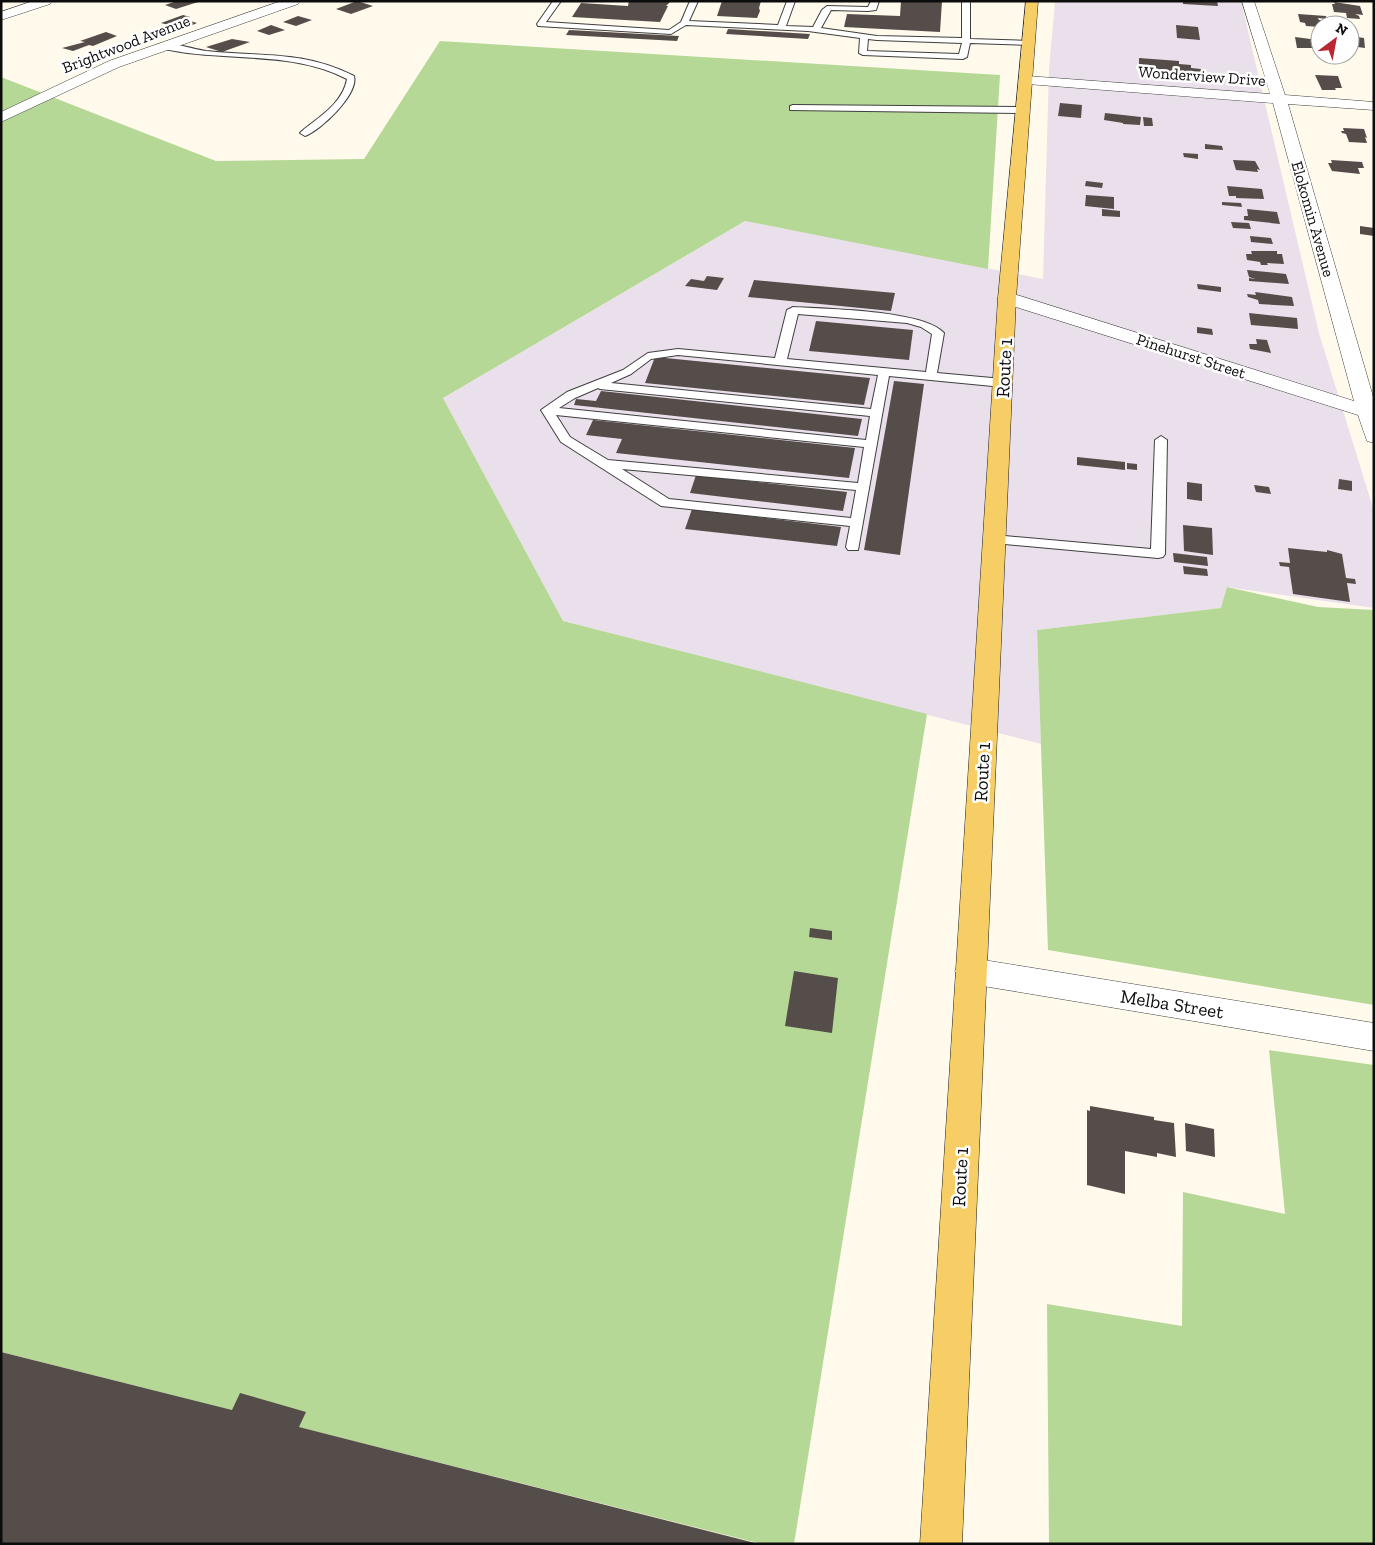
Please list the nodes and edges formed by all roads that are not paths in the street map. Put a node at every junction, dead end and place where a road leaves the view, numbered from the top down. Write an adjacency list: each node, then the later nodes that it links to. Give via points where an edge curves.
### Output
1 (46, 1): 10 (street)
2 (294, 1): 17 (street, Brightwood Avenue)
3 (557, 1): 11 (lane, via 542,24 670,32)
4 (694, 1): 11 (lane)
5 (791, 1): 12 (lane)
6 (875, 1): 13 (lane, via 873,8 868,9 830,8)
7 (966, 1): 15 (lane)
8 (1032, 1): 16 (main road, Route 1)
9 (1248, 1): 19 (street, Elokomin Avenue)
10 (1, 16)
11 (684, 23): 12 (lane)
12 (781, 28): 13 (lane)
13 (816, 30): 14 (lane)
14 (864, 36): 15 (lane); 15 (lane, via 864,52 890,54 963,57)
15 (966, 41): 16 (lane)
16 (1030, 43): 18 (main road, Route 1)
17 (163, 46): 23 (street, Brightwood Avenue, via 89,74); 24 (lane, via 209,54 276,55 301,59 350,78 351,86 344,99)
18 (1027, 80): 19 (street, Wonderview Drive); 22 (main road, Route 1)
19 (1279, 99): 20 (street, Wonderview Drive); 33 (street, Elokomin Avenue)
20 (1374, 106)
21 (793, 108): 22 (lane)
22 (1024, 110): 25 (main road, Route 1)
23 (1, 118)
24 (305, 133)
25 (1007, 298): 29 (main road, Route 1); 33 (street, Pinehurst Street)
26 (780, 362): 27 (lane); 28 (lane, via 793,310 908,320 938,333); 30 (lane, via 678,352 648,356 627,372)
27 (884, 372): 28 (lane); 32 (lane)
28 (930, 376): 29 (lane)
29 (1003, 383): 40 (main road, Route 1)
30 (598, 385): 31 (lane, via 571,395); 32 (lane)
31 (547, 410): 36 (lane); 37 (lane, via 565,439)
32 (876, 413): 36 (lane)
33 (1370, 413): 34 (street, Elokomin Avenue)
34 (1374, 437)
35 (1161, 440): 40 (lane, via 1158,554)
36 (871, 444): 38 (lane)
37 (603, 463): 38 (lane); 39 (lane, via 666,503)
38 (863, 487): 39 (lane)
39 (857, 522): 41 (lane)
40 (994, 539): 42 (main road, Route 1)
41 (853, 547)
42 (971, 971): 43 (street, Melba Street); 44 (main road, Route 1)
43 (1374, 1037)
44 (941, 1544)

